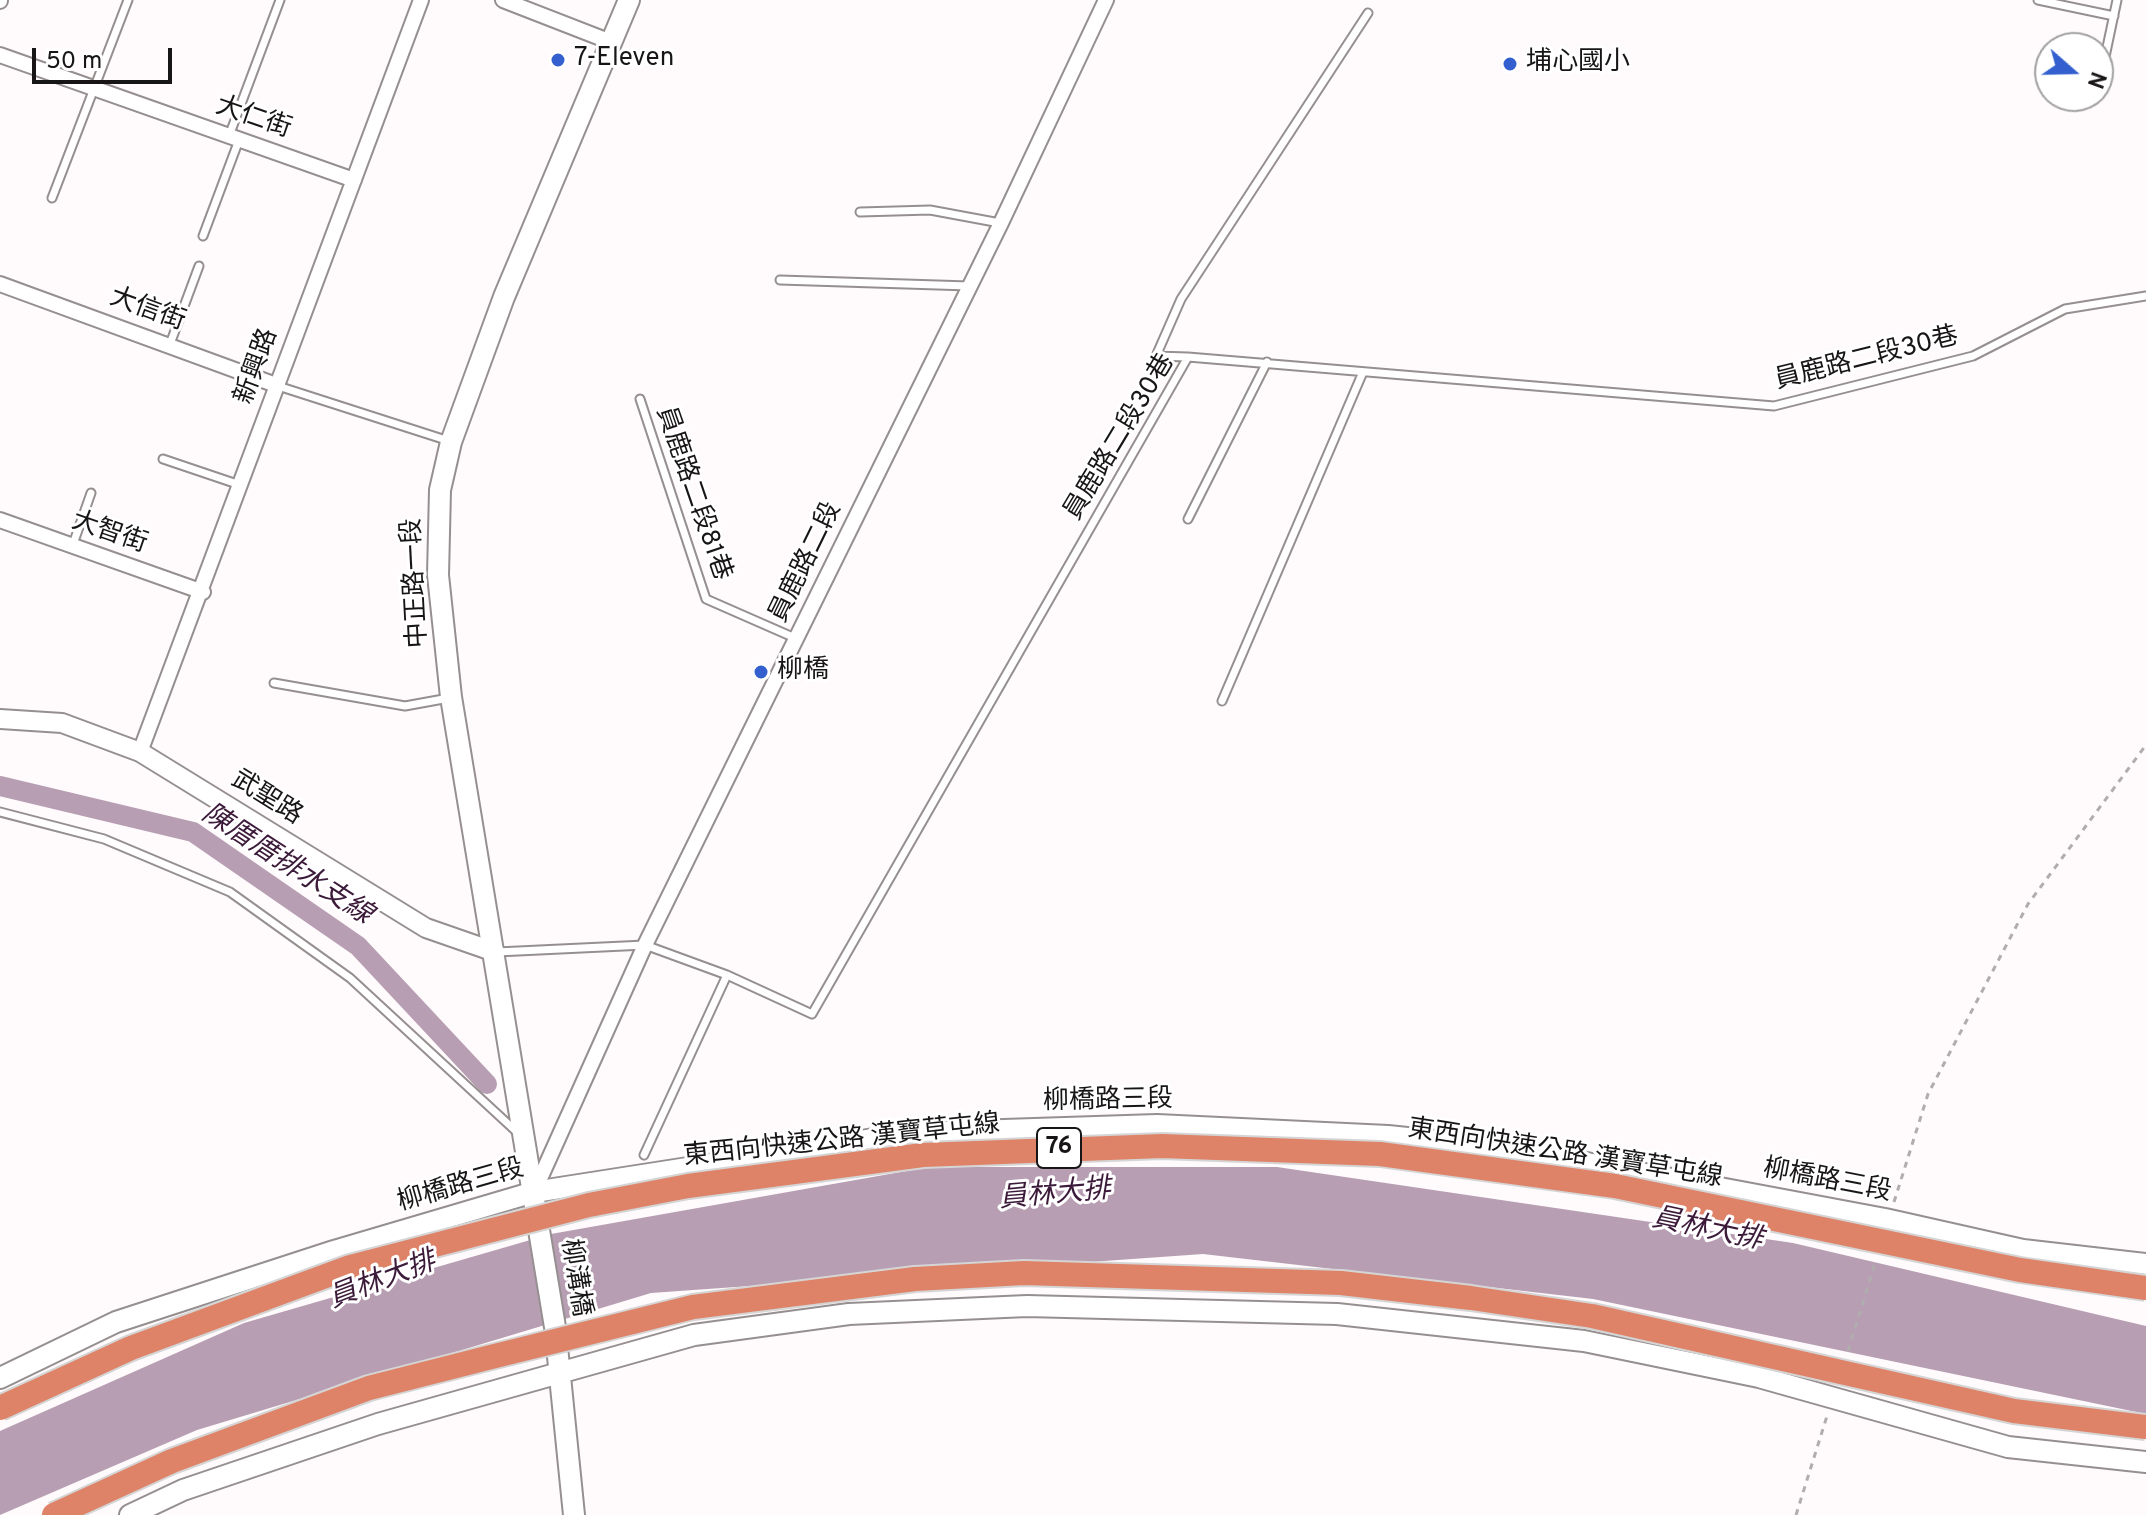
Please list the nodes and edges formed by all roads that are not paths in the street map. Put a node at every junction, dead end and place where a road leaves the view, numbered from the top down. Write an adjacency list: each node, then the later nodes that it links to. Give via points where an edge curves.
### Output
1 (128, 0): 14 (lane)
2 (280, 0): 15 (lane)
3 (421, 0): 16 (street, 新興路)
4 (503, 0): 12 (street)
5 (629, 0): 12 (main road, 中正路一段)
6 (1106, 0): 19 (street, 員鹿路二段)
7 (2038, 0): 10 (lane)
8 (2117, 0): 10 (lane)
9 (1368, 13): 27 (lane, via 1181,299 1156,356)
10 (2114, 16): 11 (lane)
11 (2111, 32)
12 (611, 42): 32 (main road, 中正路一段, via 504,297)
13 (0, 55): 14 (street, 大仁街)
14 (95, 89): 15 (street, 大仁街); 17 (lane)
15 (234, 138): 16 (street, 大仁街); 20 (lane)
16 (354, 180): 30 (street, 新興路)
17 (52, 198)
18 (860, 212): 19 (lane, via 930,210)
19 (1001, 223): 24 (street, 員鹿路二段)
20 (203, 236)
21 (199, 266): 26 (lane)
22 (780, 280): 24 (lane)
23 (0, 284): 26 (street, 大信街)
24 (970, 286): 40 (street, 員鹿路二段)
25 (2146, 296): 29 (lane, 員鹿路二段30巷, via 2065,309 1973,356 1774,406)
26 (170, 344): 30 (street, 大信街)
27 (1188, 357): 28 (lane, 員鹿路二段30巷); 49 (lane, 員鹿路二段30巷, via 812,1014)
28 (1267, 362): 29 (lane, 員鹿路二段30巷); 36 (lane)
29 (1363, 372): 43 (lane)
30 (276, 385): 32 (lane); 34 (street, 新興路)
31 (640, 399): 40 (lane, 員鹿路二段81巷, via 706,599)
32 (451, 442): 42 (main road, 中正路一段, via 440,490 438,575)
33 (163, 459): 34 (lane)
34 (240, 485): 39 (street, 新興路)
35 (91, 493): 38 (lane)
36 (1188, 519)
37 (0, 520): 38 (street, 大智街)
38 (72, 547): 39 (street, 大智街)
39 (203, 592): 45 (street, 新興路)
40 (797, 639): 47 (street, 員鹿路二段)
41 (274, 683): 42 (lane, via 405,706)
42 (451, 697): 48 (main road, 中正路一段)
43 (1222, 701)
44 (0, 719): 45 (street, 武聖路, via 62,723)
45 (140, 752): 48 (street, 武聖路, via 426,928)
46 (0, 812): 50 (lane, via 104,839 230,892 350,978)
47 (645, 945): 48 (lane, 員鹿路二段30巷); 49 (lane, 員鹿路二段30巷); 52 (street, 員鹿路二段)
48 (495, 952): 50 (main road, 中正路一段)
49 (727, 975): 51 (lane)
50 (524, 1139): 52 (main road, 中正路一段)
51 (644, 1155)
52 (534, 1192): 53 (main road, 柳橋路三段, via 912,1133 1157,1125 1388,1136 1512,1149 2023,1250); 55 (main road, 柳溝橋); 56 (main road, 柳橋路三段, via 116,1322)
53 (2146, 1264)
54 (2146, 1288): 57 (highway, 東西向快速公路 漢寶草屯線 / 76, bridge, via 2020,1270 1615,1186 1380,1154 1162,1146 968,1153 688,1186 589,1205 350,1267 131,1348)
55 (561, 1372): 59 (main road, via 694,1335 849,1314 1027,1306 1337,1314 1584,1341 1759,1377 2008,1447); 61 (main road, via 378,1424 183,1490); 62 (main road, 柳溝橋)
56 (0, 1378)
57 (0, 1408)
58 (2146, 1427): 60 (highway, bridge, via 2014,1411 1592,1316 1471,1298 1341,1283 1024,1273 915,1279 693,1307 495,1356 369,1388 172,1461)
59 (2146, 1462)
60 (54, 1515)
61 (130, 1515)
62 (574, 1515)

